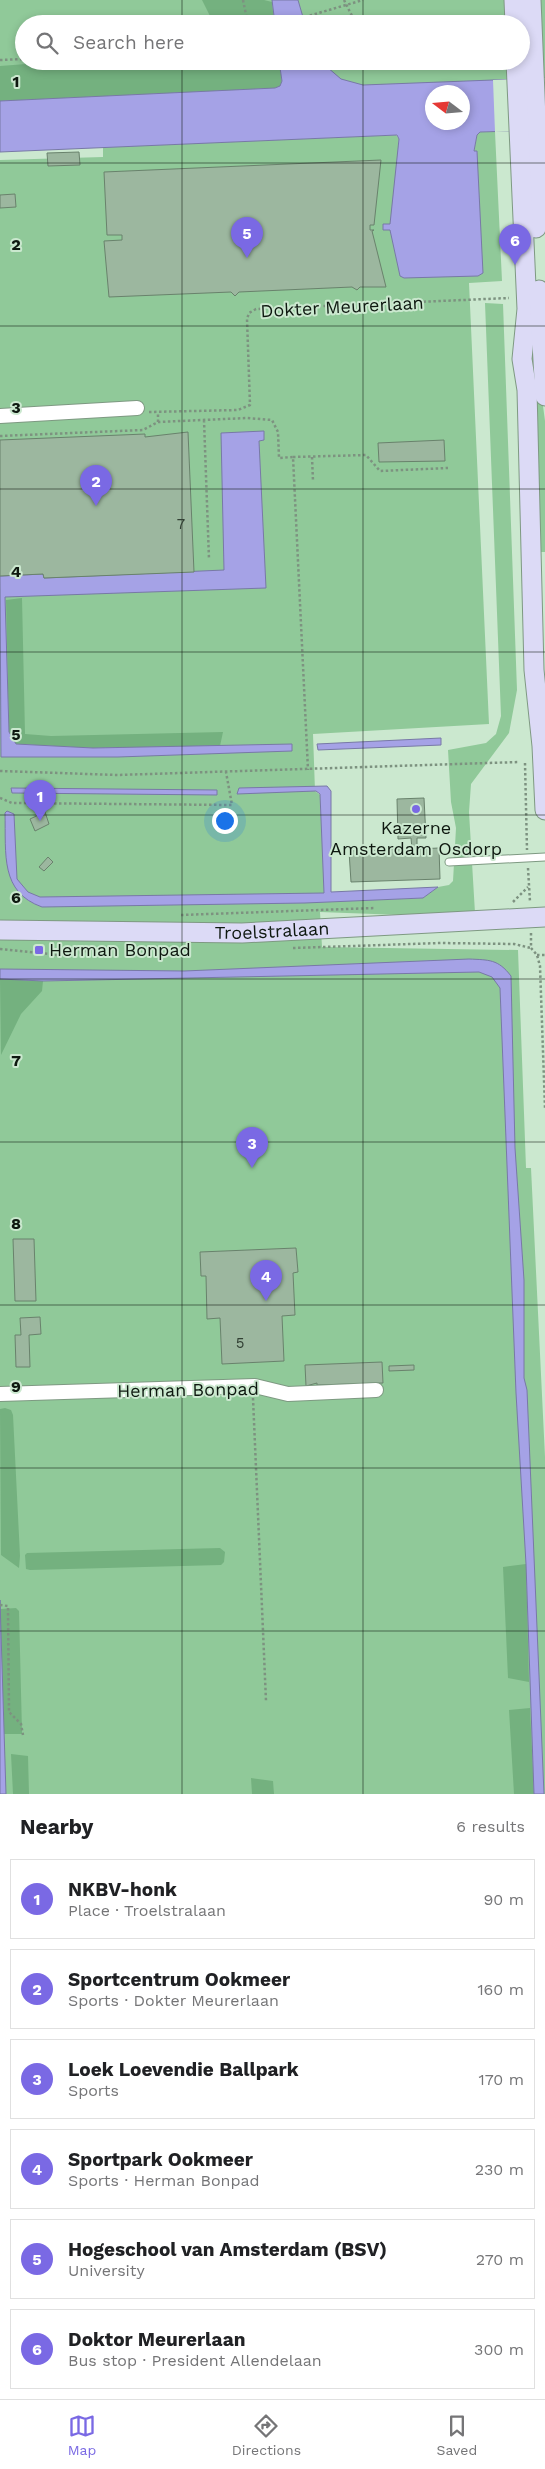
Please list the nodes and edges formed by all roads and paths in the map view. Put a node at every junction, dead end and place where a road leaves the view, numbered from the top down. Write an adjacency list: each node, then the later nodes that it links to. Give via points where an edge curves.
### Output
1 (243, 0): 7 (path)
2 (344, 0): 6 (path)
3 (363, 0): 6 (path)
4 (514, 0): 10 (main road)
5 (532, 0): 11 (main road)
6 (346, 6): 8 (path); 9 (path)
7 (246, 15)
8 (312, 15)
9 (351, 15)
10 (515, 15)
11 (530, 16)
12 (15, 59): 13 (path)
13 (0, 60)
14 (523, 73): 16 (main road, via 535,200)
15 (509, 298): 19 (path, Dokter Meurerlaan, via 256,309 249,313 247,319 250,405 238,410)
16 (537, 333): 17 (main road); 29 (main road, via 522,359 527,390)
17 (545, 396)
18 (137, 408): 19 (path, Dokter Meurerlaan); 20 (street)
19 (158, 412): 22 (path)
20 (0, 416)
21 (204, 420): 22 (path); 24 (path, via 272,420 278,432 279,458); 28 (path)
22 (158, 422): 23 (path, via 143,430)
23 (0, 436)
24 (293, 457): 25 (path); 31 (path)
25 (312, 457): 26 (path, via 366,455 380,470); 27 (path)
26 (448, 468)
27 (313, 481)
28 (209, 558)
29 (541, 621): 35 (main road, via 535,687)
30 (519, 762): 31 (path)
31 (308, 770): 33 (path)
32 (0, 771): 33 (path, via 118,775)
33 (226, 772): 34 (path, via 232,805 12,802)
34 (0, 798)
35 (545, 810)
36 (545, 857): 37 (lane)
37 (449, 862)
38 (529, 886): 39 (path)
39 (508, 905)
40 (381, 908): 41 (path, Troelstralaan)
41 (175, 915)
42 (545, 917): 43 (main road, Troelstralaan, via 242,933)
43 (0, 930)
44 (538, 955): 45 (path)
45 (545, 955)
46 (540, 966): 47 (path)
47 (545, 1108)
48 (253, 1386): 49 (street, Herman Bonpad, via 288,1394); 50 (street, Herman Bonpad); 52 (path)
49 (376, 1390)
50 (0, 1394)
51 (2, 1605): 53 (path, via 8,1606 9,1712 21,1724)
52 (266, 1701)
53 (24, 1734)

